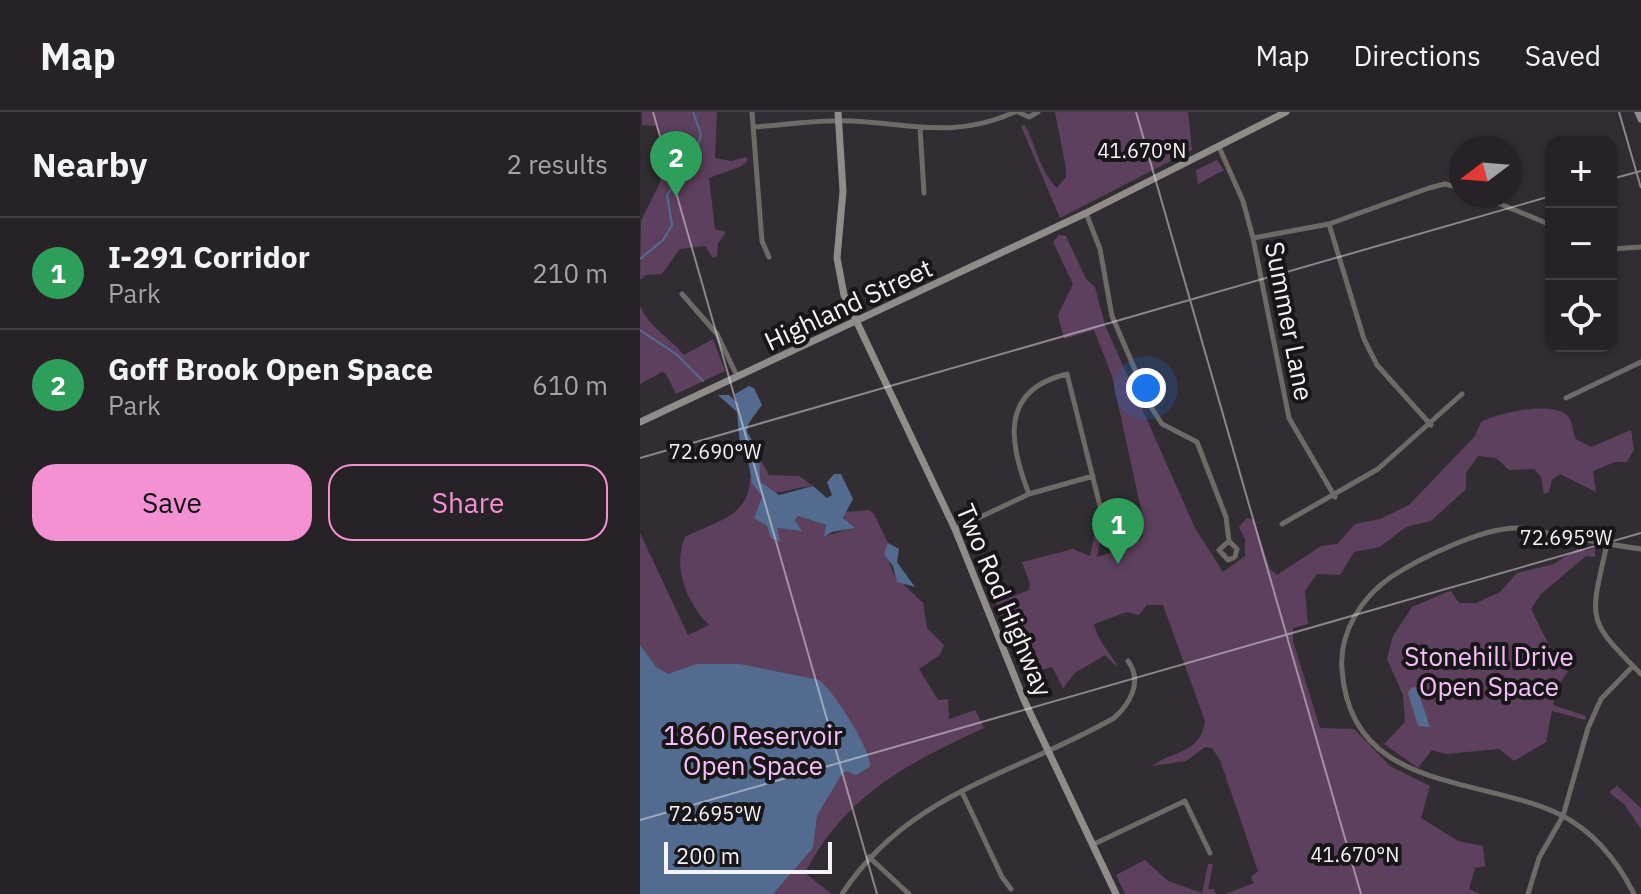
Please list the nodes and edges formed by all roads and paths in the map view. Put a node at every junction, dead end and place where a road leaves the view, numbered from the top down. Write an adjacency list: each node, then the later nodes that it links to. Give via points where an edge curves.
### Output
1 (752, 112): 8 (street)
2 (1017, 112): 3 (street, via 1029,117); 9 (street, via 972,128)
3 (1038, 112)
4 (1286, 112): 10 (street, Highland Street)
5 (1638, 112): 7 (street)
6 (838, 116): 8 (street); 9 (street); 22 (street, Two Rod Highway, via 843,191 837,258)
7 (1641, 119)
8 (753, 127): 20 (street, via 762,241)
9 (920, 128): 12 (street)
10 (1219, 147): 14 (street, Highland Street); 17 (street, Summer Lane)
11 (1449, 185): 16 (street)
12 (924, 193)
13 (1510, 208): 15 (street)
14 (1086, 213): 22 (street, Highland Street); 35 (street, via 1100,249 1122,345 1162,424 1197,442 1226,517)
15 (1545, 223)
16 (1329, 224): 17 (street); 28 (street, via 1377,365)
17 (1253, 238): 31 (street, Summer Lane, via 1289,418)
18 (1641, 247): 19 (street)
19 (1617, 249)
20 (769, 257)
21 (682, 294): 24 (street, via 717,334)
22 (856, 323): 24 (street, Highland Street); 34 (street, Two Rod Highway)
23 (1641, 362): 26 (street)
24 (737, 377): 27 (street, Highland Street)
25 (1462, 394): 28 (street)
26 (1566, 398)
27 (640, 422)
28 (1431, 425): 31 (street)
29 (1093, 476): 30 (street); 30 (street, via 1067,374 1055,377 1027,397 1012,426 1016,460); 32 (street)
30 (1029, 494): 34 (street)
31 (1335, 497): 33 (street)
32 (1102, 514)
33 (1282, 524)
34 (955, 529): 41 (street, Two Rod Highway)
35 (1229, 541)
36 (1607, 544): 37 (street); 39 (street, via 1594,600 1596,622 1609,644); 43 (street, via 1516,527 1484,535 1390,578 1369,596 1344,639 1343,687 1351,710 1376,746 1406,770)
37 (1641, 549)
38 (1128, 661): 41 (street, via 1134,689 1119,714)
39 (1633, 666): 40 (street); 43 (street, via 1601,699)
40 (1641, 674)
41 (1047, 750): 42 (street); 44 (street, Two Rod Highway)
42 (962, 792): 46 (street, via 901,827); 47 (street)
43 (1563, 816): 51 (street, via 1539,858); 52 (street, via 1600,843)
44 (1092, 845): 45 (street, via 1185,801); 50 (street, Two Rod Highway)
45 (1210, 853)
46 (869, 857): 48 (street); 49 (street)
47 (1011, 889)
48 (842, 894)
49 (909, 894)
50 (1116, 894)
51 (1528, 894)
52 (1634, 894)

